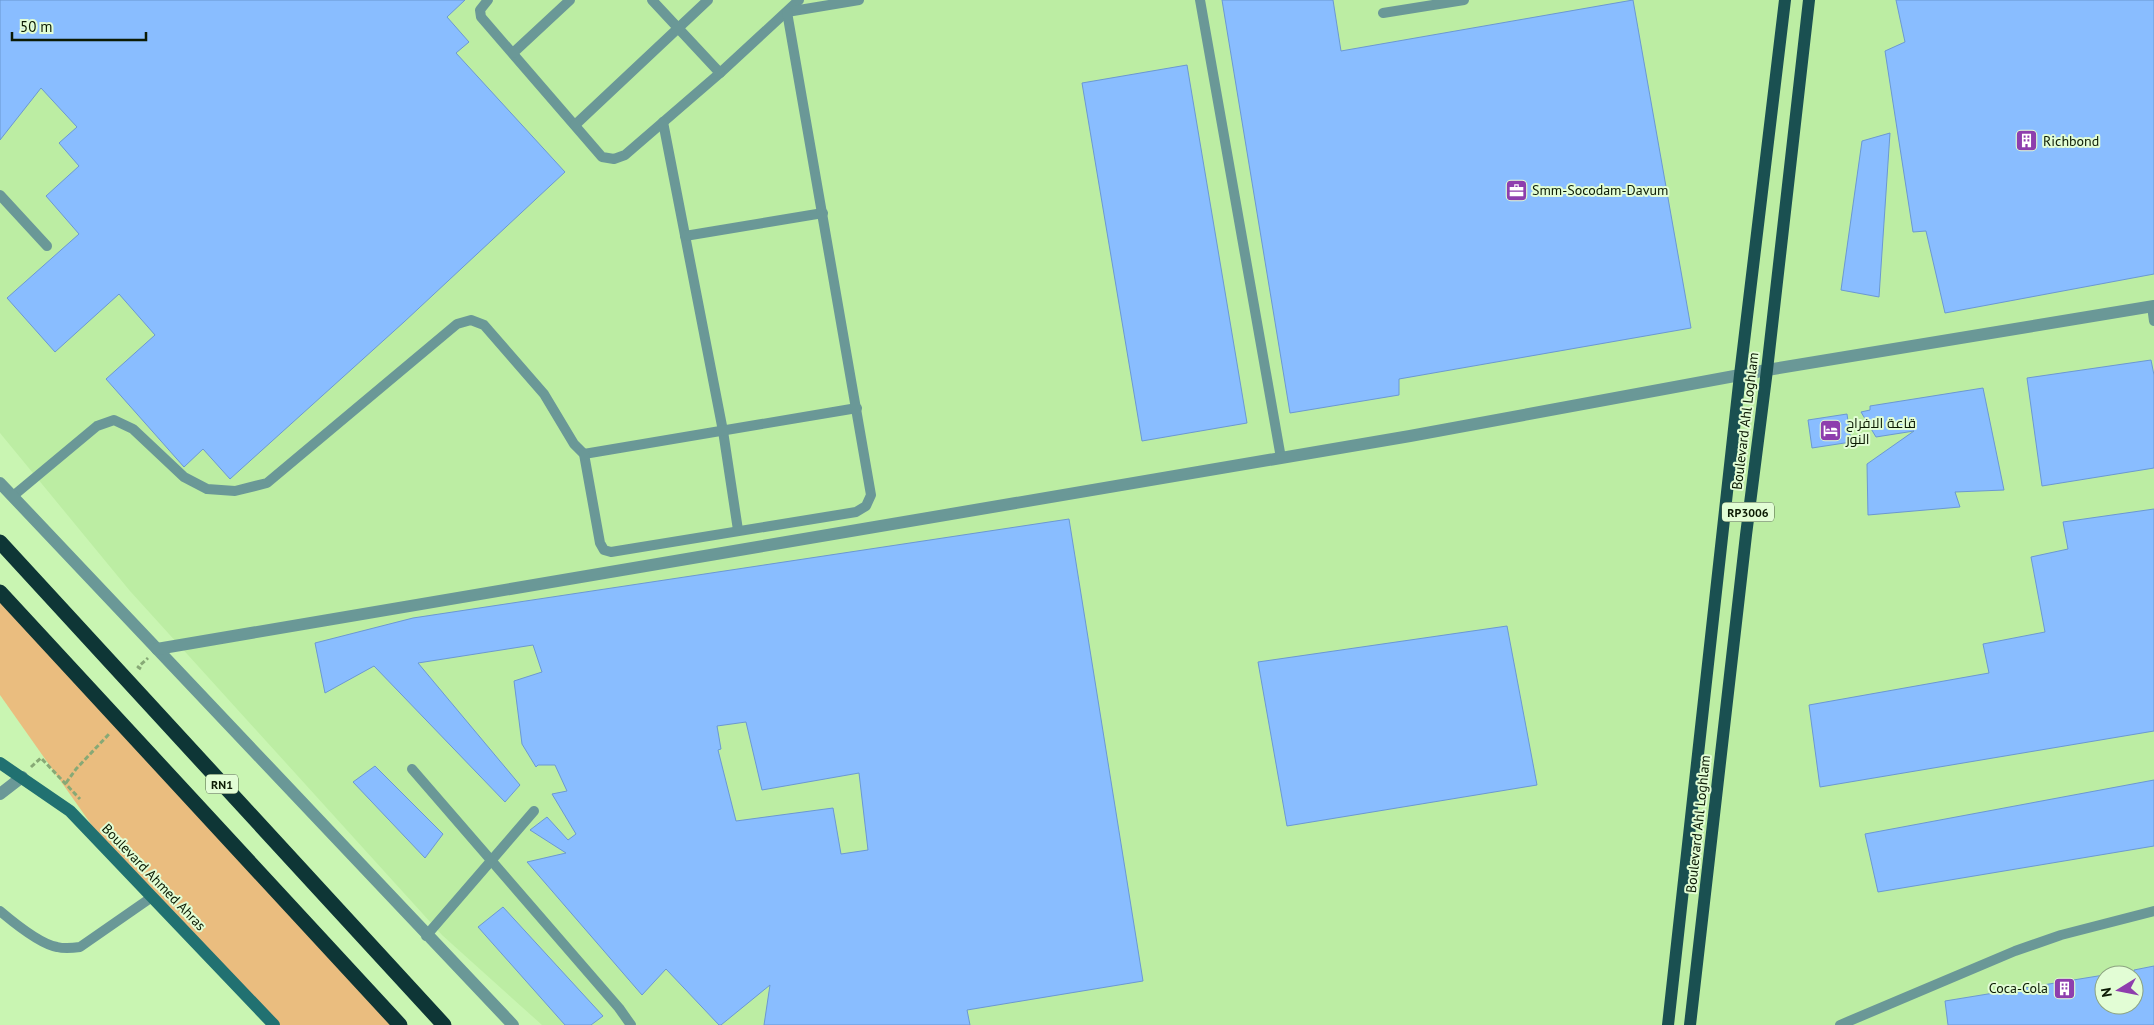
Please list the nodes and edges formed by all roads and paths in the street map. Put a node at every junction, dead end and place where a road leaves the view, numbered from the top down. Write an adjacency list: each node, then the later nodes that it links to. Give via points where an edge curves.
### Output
1 (488, 0): 14 (lane, via 480,10 481,17)
2 (570, 0): 14 (lane)
3 (652, 0): 13 (lane)
4 (708, 0): 13 (lane)
5 (799, 0): 11 (lane)
6 (859, 0): 11 (lane)
7 (1200, 0): 29 (lane)
8 (1464, 0): 12 (lane)
9 (1785, 0): 25 (main road, Boulevard Ahl Loghlam / RP3006)
10 (1809, 0): 24 (main road, Boulevard Ahl Loghlam / RP3006)
11 (787, 12): 15 (lane); 19 (lane)
12 (1383, 13)
13 (678, 28): 15 (lane); 17 (lane)
14 (513, 53): 17 (lane)
15 (720, 72): 16 (lane)
16 (663, 122): 17 (lane, via 625,155 614,158 602,157); 20 (lane)
17 (575, 126)
18 (0, 195): 21 (lane)
19 (823, 213): 20 (lane); 26 (lane)
20 (685, 236): 27 (lane)
21 (48, 246)
22 (2153, 306): 23 (lane); 24 (street)
23 (2154, 321)
24 (1767, 370): 25 (street); 34 (main road, Boulevard Ahl Loghlam / RP3006)
25 (1740, 375): 29 (street); 33 (main road, Boulevard Ahl Loghlam / RP3006)
26 (857, 408): 27 (lane); 32 (lane, via 871,495 866,506 856,512)
27 (723, 431): 28 (lane); 32 (lane)
28 (584, 454): 31 (lane, via 574,444 544,394 484,325 471,320 457,324 267,483 235,491 207,489 184,477 133,429 114,420 97,426); 32 (lane, via 604,550 611,552)
29 (1281, 458): 37 (street)
30 (0, 483): 31 (street)
31 (13, 496): 37 (street)
32 (738, 530)
33 (1723, 532): 34 (main road); 44 (main road, Boulevard Ahl Loghlam / RP3006)
34 (1746, 535): 45 (main road, Boulevard Ahl Loghlam / RP3006)
35 (0, 542): 55 (highway, RN1)
36 (0, 592): 54 (highway, RN1)
37 (157, 649): 52 (street)
38 (0, 763): 41 (street, Boulevard Ahmed Ahras)
39 (76, 769): 42 (path)
40 (412, 769): 48 (lane)
41 (22, 777): 42 (path, via 41,758); 43 (street); 46 (street, Boulevard Ahmed Ahras)
42 (66, 783): 46 (path, via 81,798)
43 (0, 794)
44 (1692, 805): 45 (main road); 58 (main road, Boulevard Ahl Loghlam / RP3006)
45 (1715, 810): 59 (main road, Boulevard Ahl Loghlam / RP3006)
46 (70, 811): 49 (street, Boulevard Ahmed Ahras)
47 (534, 811): 48 (lane)
48 (492, 860): 52 (lane); 57 (lane)
49 (152, 897): 50 (lane, via 80,947 69,949 55,947 17,926); 53 (street, Boulevard Ahmed Ahras)
50 (0, 911)
51 (2154, 911): 60 (lane, via 2061,935 2015,951)
52 (426, 936): 56 (street)
53 (274, 1025)
54 (400, 1025)
55 (444, 1025)
56 (513, 1025)
57 (631, 1025)
58 (1668, 1025)
59 (1690, 1025)
60 (1840, 1025)

